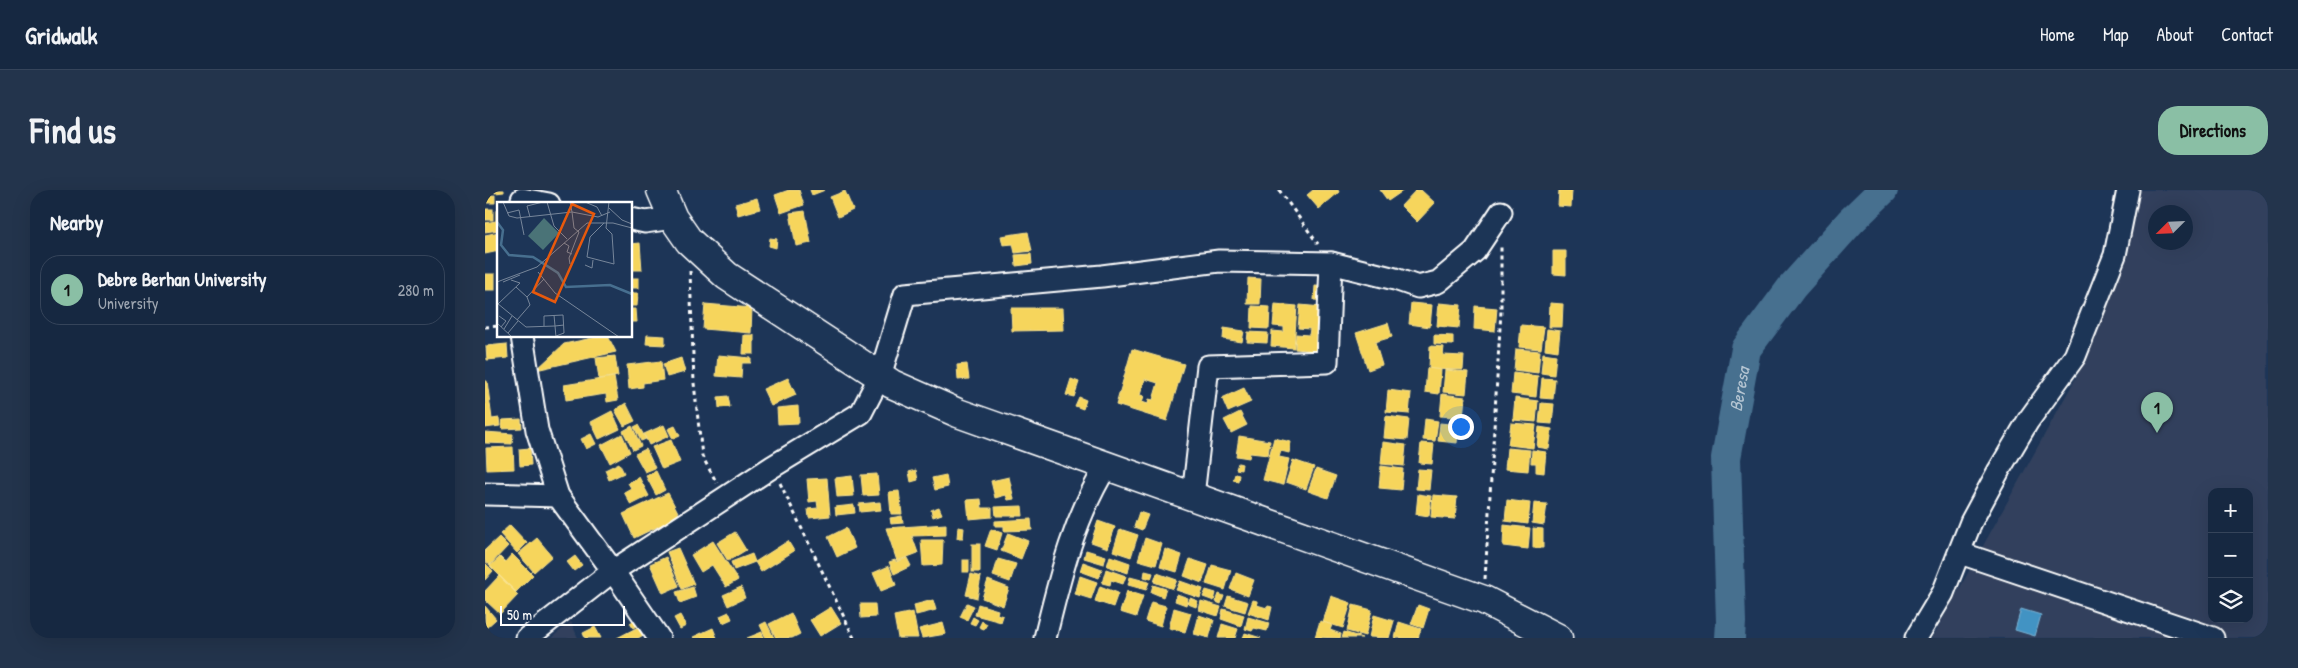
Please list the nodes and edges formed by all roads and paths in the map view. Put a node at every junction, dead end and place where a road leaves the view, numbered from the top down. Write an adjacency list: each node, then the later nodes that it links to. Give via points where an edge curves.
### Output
1 (661, 190): 7 (main road)
2 (1279, 190): 10 (path)
3 (2128, 190): 19 (street, via 2115,255 2075,356 2027,421 1971,522)
4 (521, 198): 5 (street)
5 (540, 202)
6 (1501, 212): 10 (street, via 1475,251 1438,282 1417,287); 21 (path, via 1501,311)
7 (673, 218): 8 (street, via 645,222); 9 (main road)
8 (633, 219)
9 (689, 240): 12 (main road, via 727,276); 18 (path, via 694,383 702,456)
10 (1331, 263): 12 (street, via 1219,261 1102,276 905,294); 17 (street, via 1327,362 1208,366)
11 (522, 338): 16 (street, via 537,430)
12 (880, 376): 13 (main road, via 958,413); 14 (street, via 861,413)
13 (1107, 465): 17 (main road); 25 (street, via 1092,489 1067,552)
14 (772, 466): 18 (street); 24 (path)
15 (485, 494): 16 (street)
16 (558, 496): 20 (street)
17 (1193, 496): 21 (main road)
18 (725, 497): 20 (street)
19 (1960, 553): 27 (street, via 1943,593); 28 (street)
20 (613, 571): 22 (street); 23 (street)
21 (1484, 600): 26 (main road)
22 (527, 638)
23 (659, 638)
24 (854, 638)
25 (1045, 638)
26 (1558, 638)
27 (1916, 638)
28 (2213, 638)

